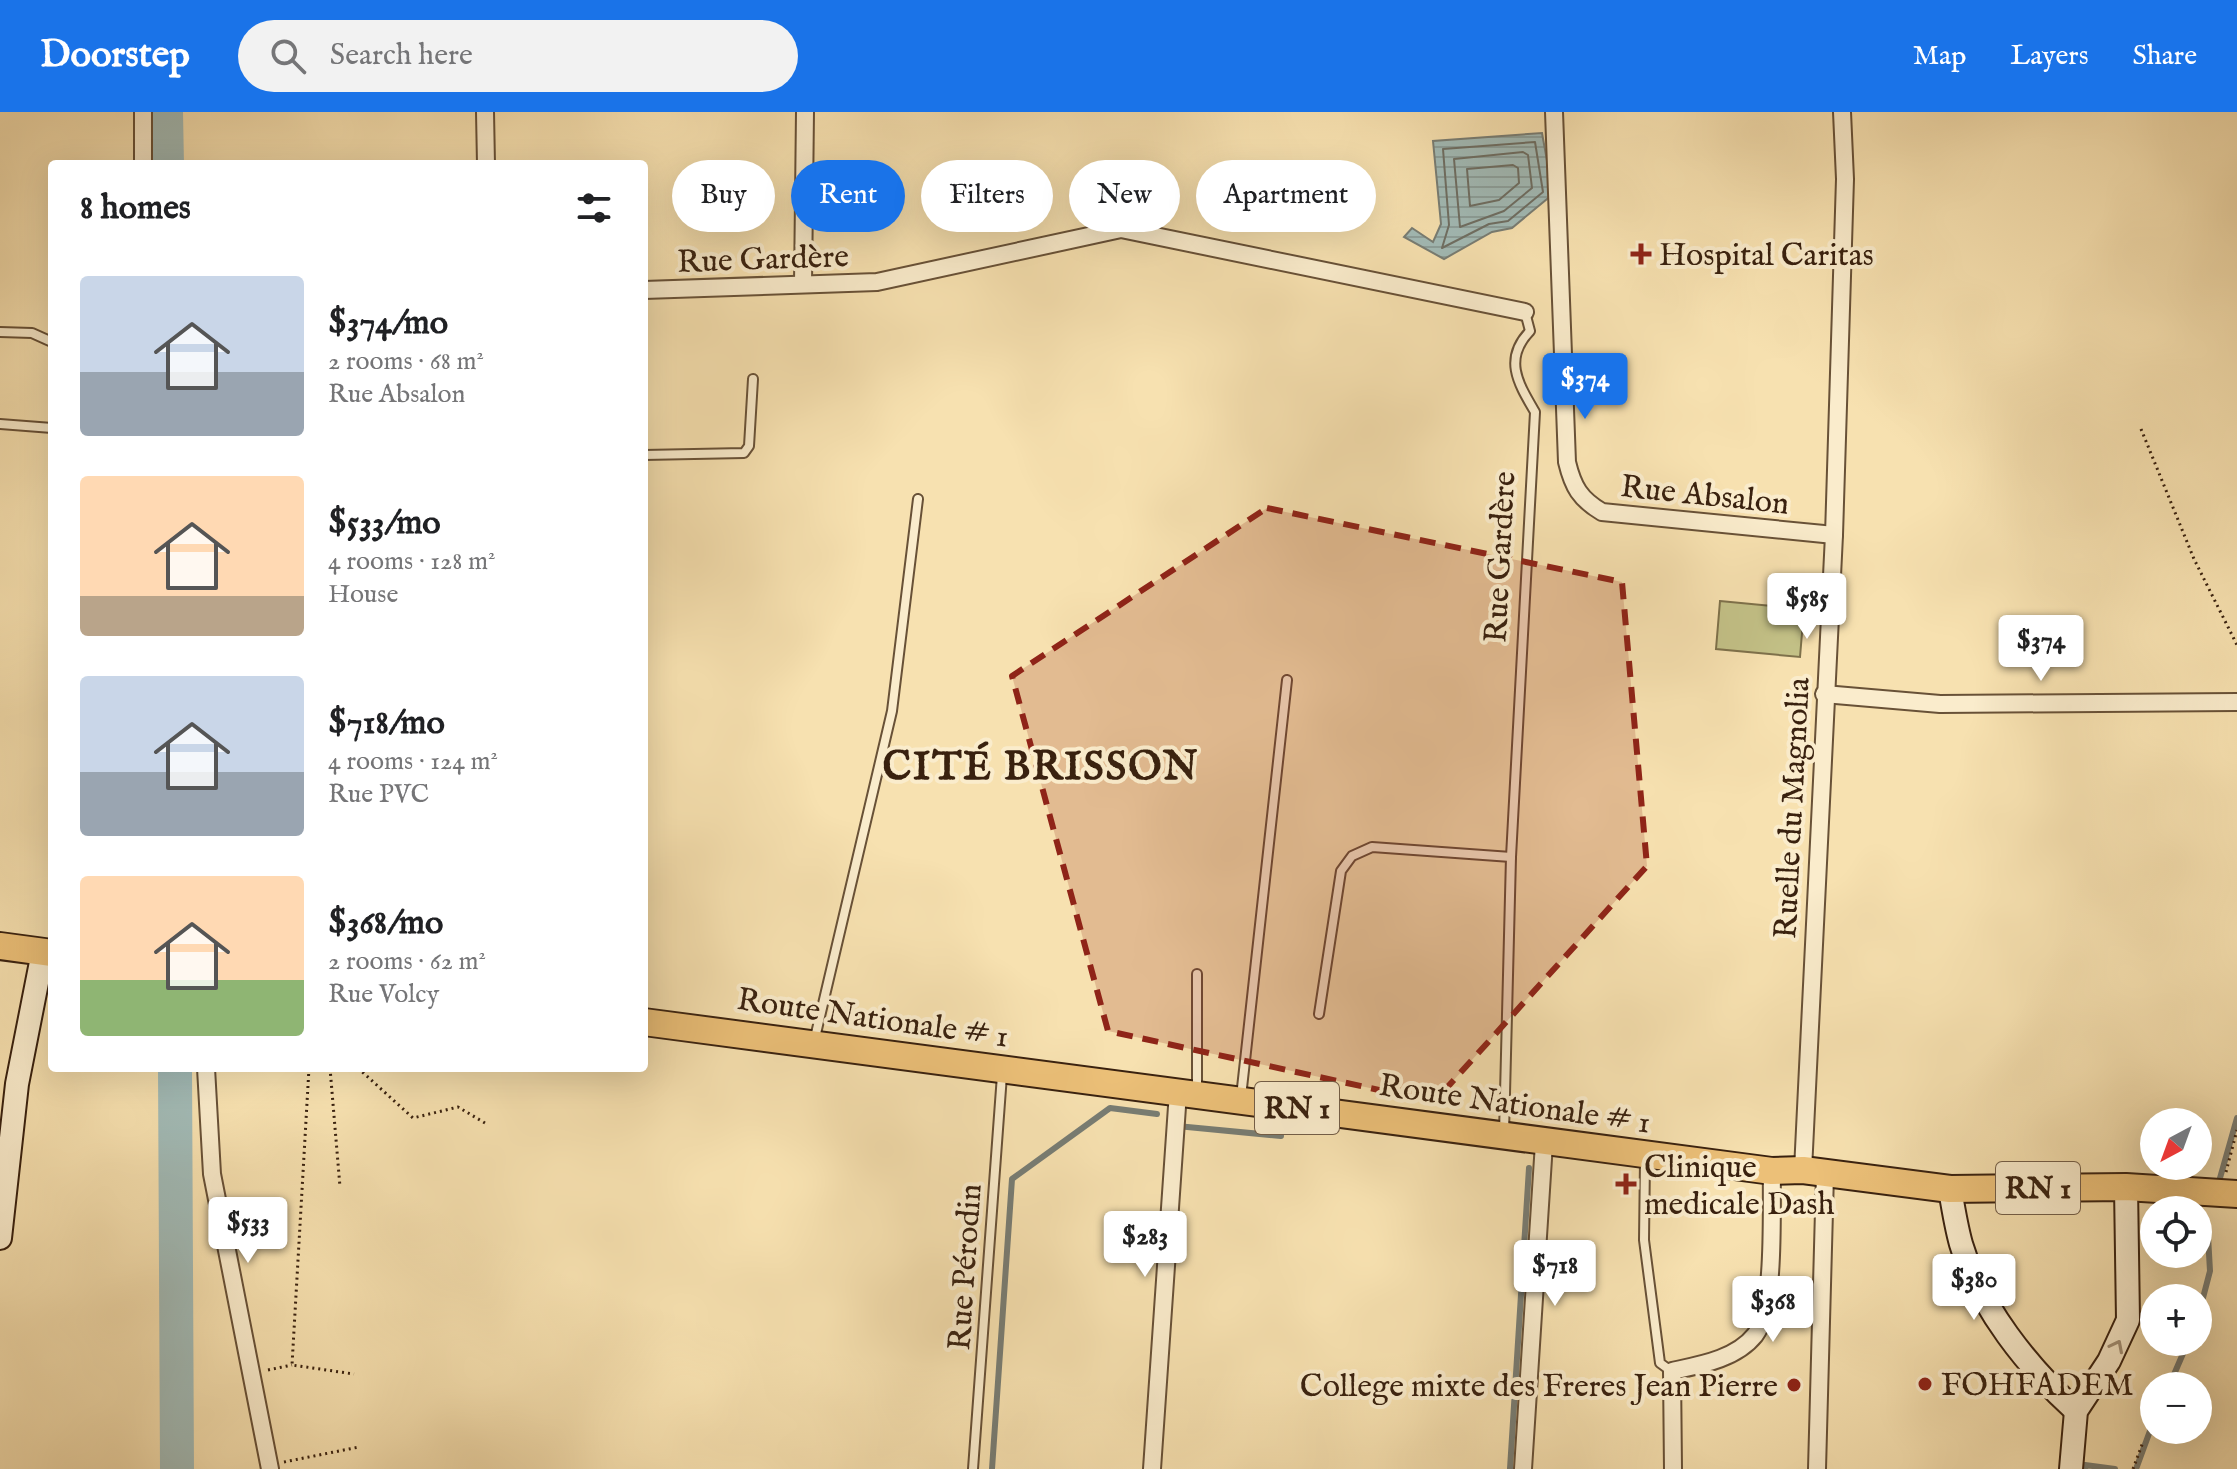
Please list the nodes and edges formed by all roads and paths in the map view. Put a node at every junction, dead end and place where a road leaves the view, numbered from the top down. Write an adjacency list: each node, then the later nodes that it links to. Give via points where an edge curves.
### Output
1 (143, 112): 6 (street)
2 (485, 112): 7 (street)
3 (805, 112): 8 (street)
4 (1554, 112): 19 (street, Rue Absalon, via 1567,462 1583,501 1602,512)
5 (1842, 112): 19 (street, Ruelle du Magnolia, via 1845,179)
6 (143, 160)
7 (486, 160)
8 (803, 284): 9 (street, Rue Gardère); 10 (street, Rue Gardère, via 877,282 1121,229)
9 (648, 290)
10 (1525, 312): 24 (lane, Rue Gardère, via 1530,331 1518,344 1515,378 1535,412)
11 (0, 332): 12 (lane, via 32,333)
12 (48, 340)
13 (753, 379): 17 (lane, via 749,446 744,453)
14 (0, 424): 15 (lane)
15 (48, 428)
16 (2141, 429): 20 (path, via 2194,559)
17 (648, 455)
18 (918, 499): 30 (lane, via 892,711)
19 (1834, 535): 22 (street, Ruelle du Magnolia)
20 (2237, 645)
21 (1287, 680): 37 (lane)
22 (1824, 694): 23 (street, via 1940,704); 44 (street, Ruelle du Magnolia)
23 (2237, 702)
24 (1511, 857): 28 (lane, via 1372,847 1352,856 1341,871); 40 (lane, Rue Gardère)
25 (0, 946): 26 (main road)
26 (48, 953): 49 (main road, via 17,1084)
27 (1197, 974): 36 (lane)
28 (1319, 1014)
29 (648, 1022): 30 (main road, Route Nationale # 1 / RN 1)
30 (814, 1043): 31 (main road, Route Nationale # 1 / RN 1)
31 (1002, 1069): 36 (main road, Route Nationale # 1 / RN 1); 58 (lane, Rue Pérodin)
32 (206, 1072): 52 (street, via 212,1174)
33 (309, 1072): 50 (path)
34 (330, 1072): 45 (path)
35 (362, 1072): 38 (path, via 413,1118 458,1107)
36 (1188, 1094): 37 (main road, Route Nationale # 1 / RN 1); 59 (street)
37 (1241, 1101): 40 (main road, Route Nationale # 1 / RN 1)
38 (485, 1123)
39 (2237, 1130): 48 (path)
40 (1504, 1134): 41 (main road, Route Nationale # 1 / RN 1)
41 (1544, 1143): 42 (main road, Route Nationale # 1 / RN 1); 60 (street)
42 (1645, 1155): 43 (main road, Route Nationale # 1 / RN 1); 51 (lane, via 1644,1240 1660,1363)
43 (1772, 1171): 44 (main road, Route Nationale # 1 / RN 1); 51 (street, via 1769,1297 1756,1335 1719,1360)
44 (1814, 1172): 47 (main road, Route Nationale # 1 / RN 1); 62 (street, Ruelle du Magnolia)
45 (340, 1187)
46 (2126, 1187): 47 (main road, Route Nationale # 1 / RN 1); 48 (main road, Route Nationale # 1 / RN 1); 54 (main road, one-way to 46, via 2128,1320)
47 (1950, 1189): 54 (main road, via 1961,1245 1985,1295 2020,1353)
48 (2229, 1193)
49 (0, 1238)
50 (292, 1365): 52 (path); 53 (path)
51 (1672, 1371): 61 (street)
52 (249, 1374): 57 (street)
53 (354, 1374)
54 (2076, 1411): 63 (main road)
55 (2142, 1444): 64 (path)
56 (359, 1447): 57 (path)
57 (270, 1467)
58 (973, 1469)
59 (1152, 1469)
60 (1523, 1469)
61 (1673, 1469)
62 (1817, 1469)
63 (2071, 1469)
64 (2133, 1469)

